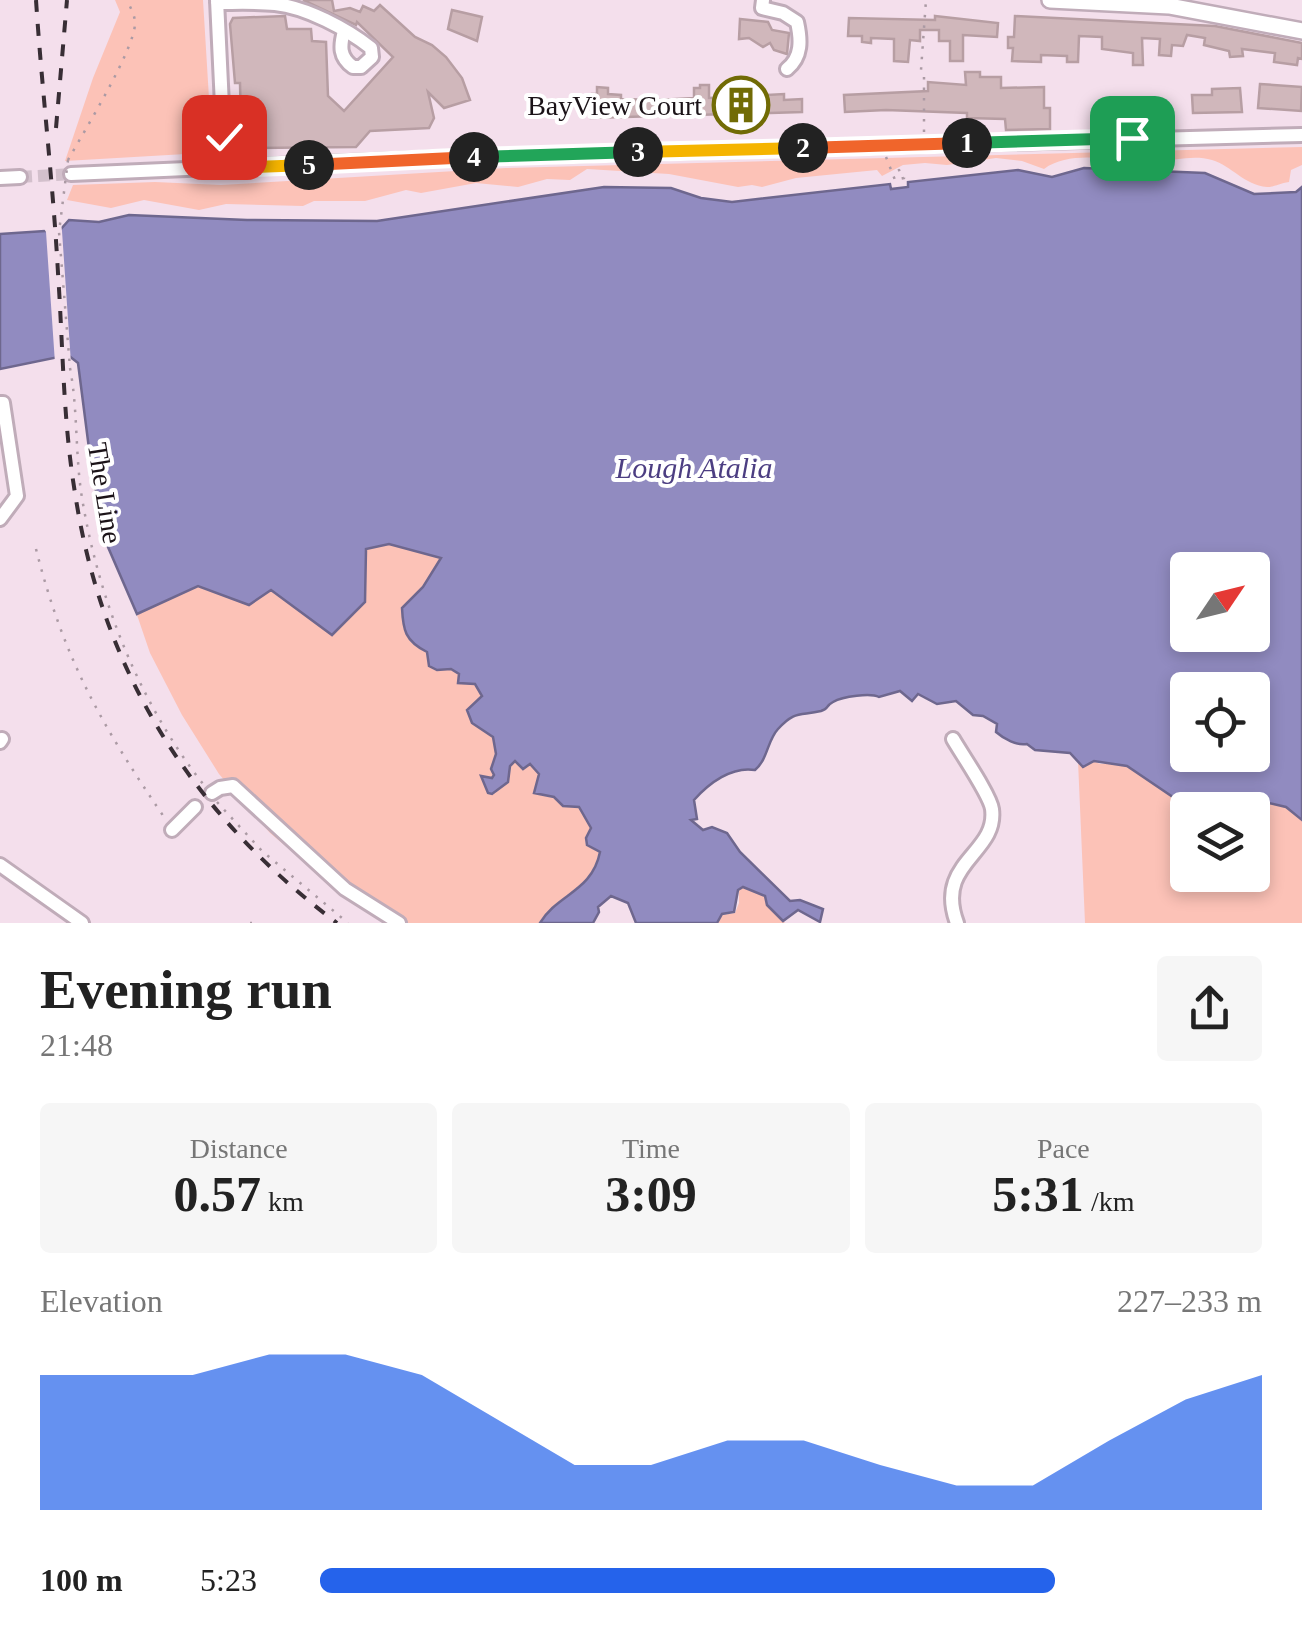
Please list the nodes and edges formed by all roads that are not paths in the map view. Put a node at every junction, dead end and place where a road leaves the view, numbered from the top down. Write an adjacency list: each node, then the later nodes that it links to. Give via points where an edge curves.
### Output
1 (764, 0): 7 (street, via 762,8 797,22 796,62)
2 (1050, 0): 4 (main road)
3 (217, 1): 6 (street, via 276,4); 10 (street)
4 (1218, 7): 5 (main road)
5 (1302, 31)
6 (344, 32)
7 (786, 69)
8 (1302, 135): 10 (street)
9 (70, 167): 10 (street)
10 (225, 168)
11 (20, 177): 12 (street)
12 (0, 178)
13 (0, 404): 14 (street, via 17,496)
14 (0, 519)
15 (953, 739): 22 (street, via 992,808 988,830 952,884)
16 (212, 794): 21 (street, via 233,786 345,889)
17 (195, 807): 18 (street)
18 (172, 830)
19 (0, 865): 20 (street)
20 (82, 923)
21 (399, 923)
22 (957, 923)

